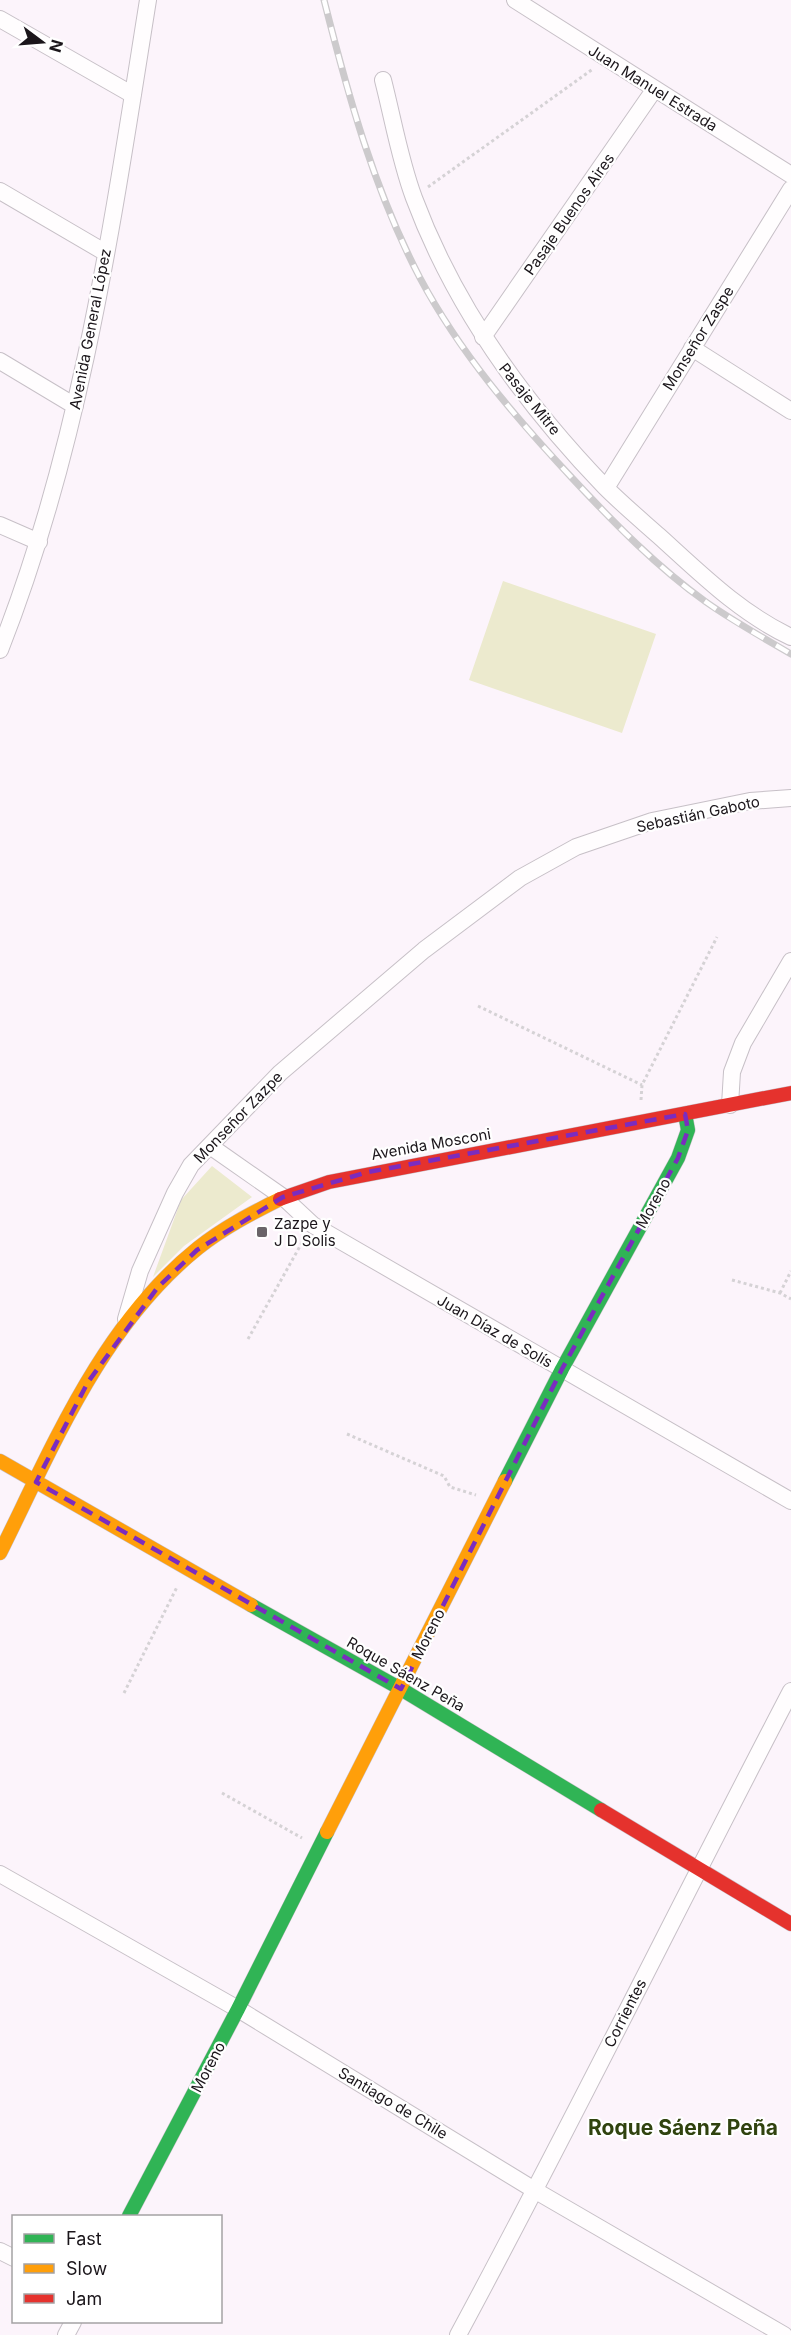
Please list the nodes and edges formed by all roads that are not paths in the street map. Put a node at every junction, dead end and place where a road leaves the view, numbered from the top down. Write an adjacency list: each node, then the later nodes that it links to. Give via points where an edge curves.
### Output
1 (148, 0): 6 (street, Avenida General López)
2 (515, 0): 5 (street, Juan Manuel Estrada)
3 (0, 19): 6 (street)
4 (382, 80): 11 (street, Pasaje Mitre, via 414,197 446,271)
5 (654, 90): 7 (street, Juan Manuel Estrada); 11 (street, Pasaje Buenos Aires)
6 (133, 95): 10 (street, Avenida General López)
7 (791, 175)
8 (791, 189): 12 (street, Monseñor Zaspe)
9 (0, 191): 10 (street)
10 (106, 253): 14 (street, Avenida General López)
11 (483, 337): 16 (street, Pasaje Mitre, via 514,383)
12 (692, 348): 15 (street); 16 (street, Monseñor Zaspe)
13 (0, 361): 14 (street)
14 (75, 406): 18 (street, Avenida General López)
15 (791, 411)
16 (606, 488): 19 (street, Pasaje Mitre, via 730,601 768,627)
17 (0, 525): 18 (street)
18 (39, 542): 20 (street, Avenida General López)
19 (791, 637)
20 (0, 650)
21 (791, 798): 22 (street, Sebastián Gaboto, via 750,801 652,821 576,847 520,878)
22 (424, 950): 27 (street, Monseñor Zazpe, via 280,1073)
23 (791, 961): 25 (street, via 743,1043 732,1072)
24 (791, 1093): 25 (street, Avenida Mosconi)
25 (730, 1105): 26 (street, Avenida Mosconi)
26 (685, 1114): 28 (street, Avenida Mosconi, via 368,1173); 30 (street, Moreno, via 688,1130 678,1158)
27 (210, 1146): 28 (street, Juan Díaz de Solís); 29 (street, Monseñor Zazpe, via 191,1166 175,1193 140,1271)
28 (283, 1197): 29 (street, Avenida Mosconi, via 197,1250 158,1287); 30 (street, Juan Díaz de Solís, via 313,1224)
29 (124, 1328): 32 (street, Monseñor Zazpe, via 88,1382)
30 (562, 1369): 33 (street, Juan Díaz de Solís); 35 (street, Moreno)
31 (0, 1461): 32 (street, Roque Sáenz Peña)
32 (36, 1482): 34 (street, Monseñor Zazpe); 35 (street, Roque Sáenz Peña)
33 (791, 1501)
34 (0, 1553)
35 (401, 1689): 37 (street, Roque Sáenz Peña); 40 (street, Moreno)
36 (791, 1691): 37 (street, Corrientes)
37 (698, 1869): 39 (street, Roque Sáenz Peña); 41 (street, Corrientes)
38 (0, 1874): 40 (street, Santiago de Chile)
39 (791, 1924)
40 (238, 2009): 41 (street, Santiago de Chile); 42 (street, Moreno)
41 (536, 2191): 43 (street, Corrientes); 44 (street, Santiago de Chile)
42 (130, 2215)
43 (458, 2335)
44 (784, 2335)

